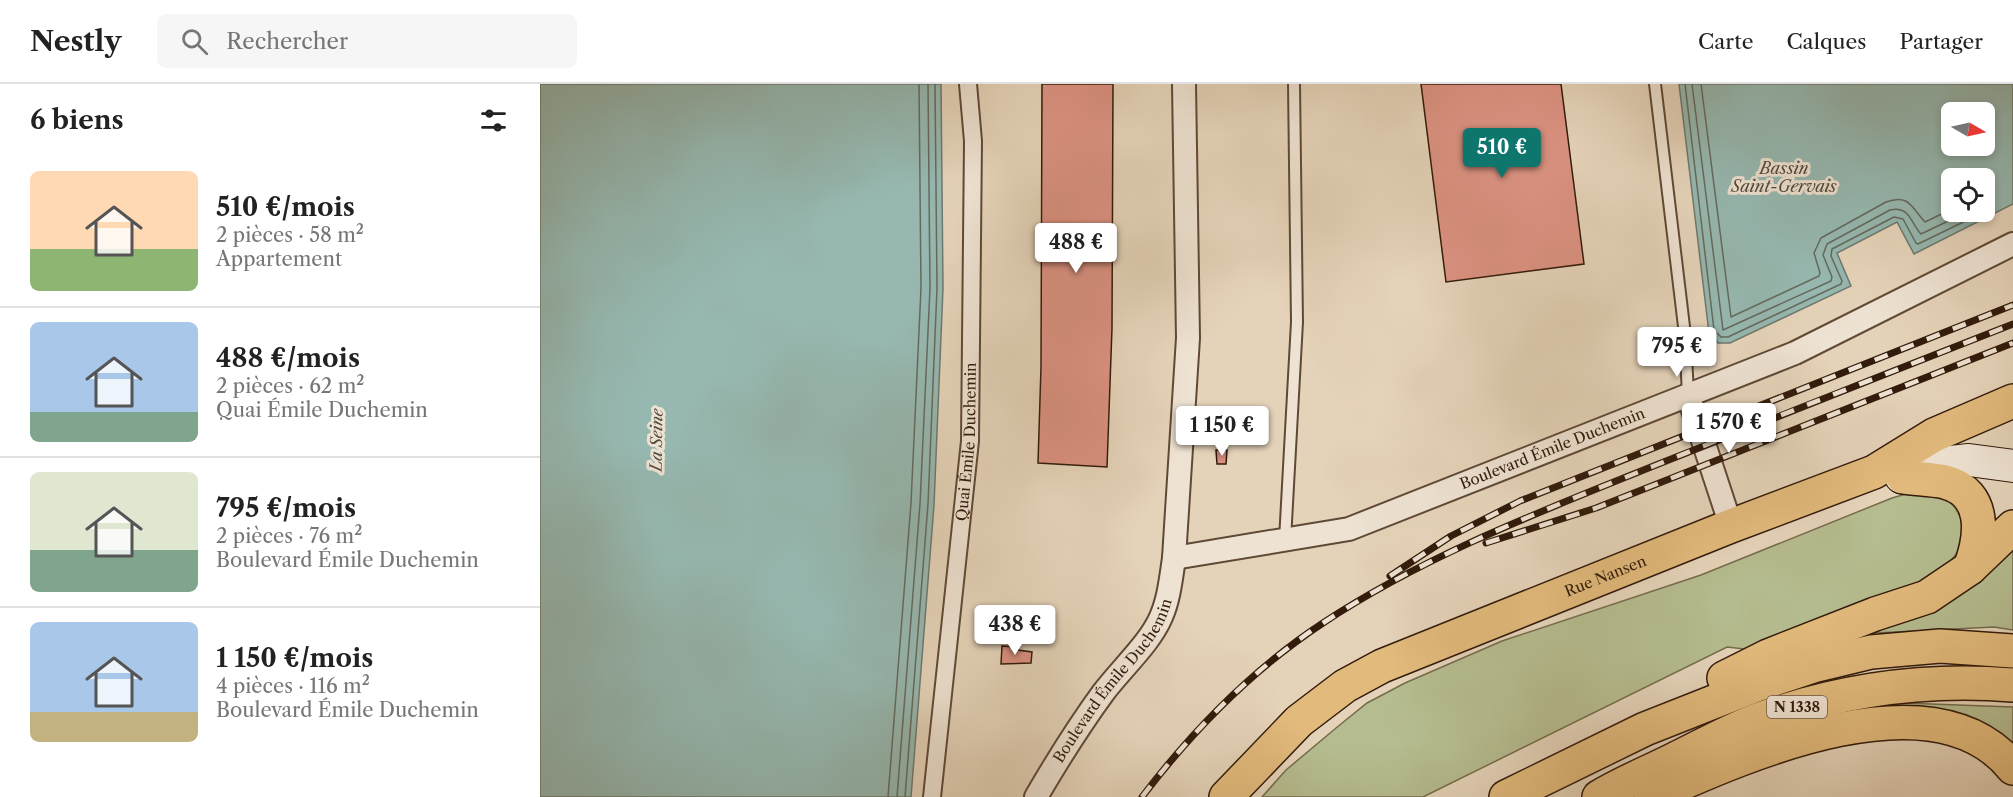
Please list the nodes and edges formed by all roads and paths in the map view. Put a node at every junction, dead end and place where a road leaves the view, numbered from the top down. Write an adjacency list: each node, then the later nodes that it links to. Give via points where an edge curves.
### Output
1 (968, 84): 21 (street, Quai Émile Duchemin, via 973,141 970,441)
2 (1184, 84): 15 (street, Boulevard Émile Duchemin, via 1188,338)
3 (1294, 84): 14 (lane, via 1297,322)
4 (1655, 84): 6 (lane, via 1685,335)
5 (2013, 244): 6 (street, Boulevard Émile Duchemin, via 1795,353)
6 (1688, 395): 12 (street); 14 (street, Boulevard Émile Duchemin, via 1349,530)
7 (2013, 401): 9 (main road, Rue Nansen)
8 (2013, 418): 9 (main road)
9 (1934, 435): 11 (main road, Rue Nansen)
10 (2013, 466): 11 (main road, Rue Nansen, via 1969,460)
11 (1888, 475): 12 (main road, Rue Nansen); 16 (main road, via 1945,482 1969,496 1979,522)
12 (1731, 525): 23 (main road, Rue Nansen, via 1382,666 1354,681 1299,721)
13 (2013, 527): 16 (main road)
14 (1286, 541): 15 (street, Boulevard Émile Duchemin)
15 (1174, 558): 22 (street, Boulevard Émile Duchemin, via 1161,617 1102,694)
16 (1970, 568): 19 (main road, via 1927,597 1768,656 1672,705)
17 (2013, 651): 19 (main road, N 1338, via 1940,646 1871,652 1758,684)
18 (2013, 685): 25 (main road, N 1338, via 1920,683 1803,705 1758,720)
19 (1645, 729): 24 (main road, N 1338)
20 (2006, 757): 26 (main road, via 1974,736 1952,728 1887,723 1797,738 1728,762)
21 (932, 797)
22 (1036, 797)
23 (1226, 797)
24 (1506, 797)
25 (1599, 797)
26 (1652, 797)

